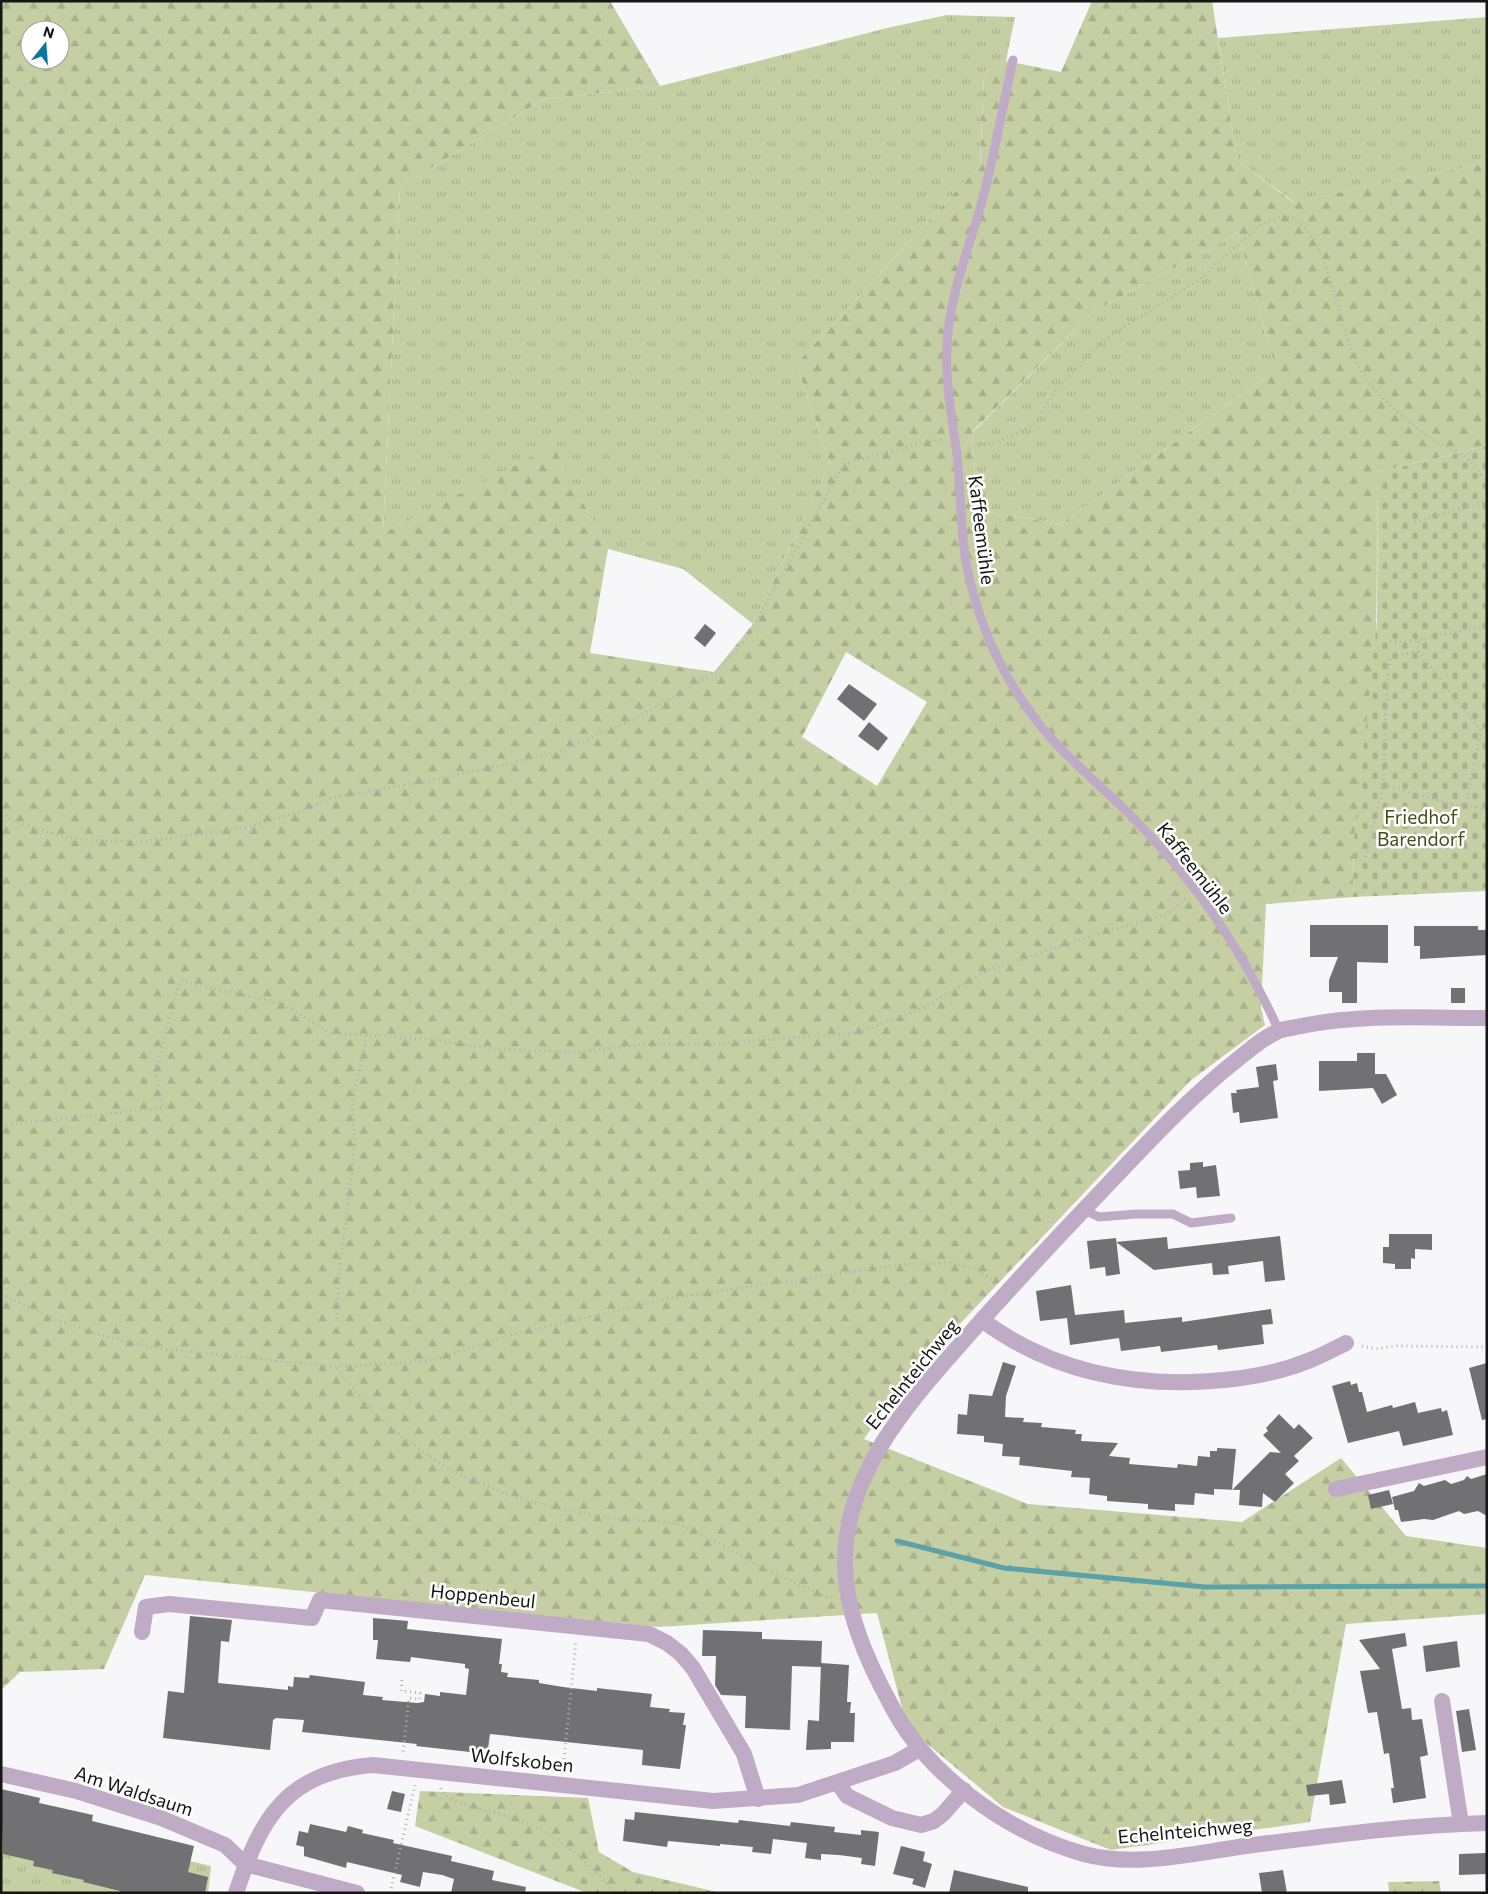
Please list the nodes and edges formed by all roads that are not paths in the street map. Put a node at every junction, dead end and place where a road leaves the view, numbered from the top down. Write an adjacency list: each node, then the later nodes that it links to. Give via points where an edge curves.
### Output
1 (1013, 60): 3 (lane, Kaffeemühle, via 983,197 956,293 947,344 948,392 966,562 988,641 1010,682 1037,722 1182,872 1228,937)
2 (1487, 1018): 3 (street, Echelnteichweg, via 1362,1018)
3 (1279, 1031): 4 (street, Echelnteichweg, via 1254,1046 1206,1085)
4 (1084, 1210): 5 (lane, via 1099,1217 1173,1214 1191,1223); 6 (street, Echelnteichweg)
5 (1231, 1218)
6 (982, 1320): 7 (street, via 1006,1338 1057,1362 1113,1377 1152,1382 1223,1380 1264,1374 1308,1362); 12 (street, Echelnteichweg, via 883,1440 851,1518 845,1558 849,1600 876,1678 898,1720)
7 (1346, 1343)
8 (1487, 1457): 9 (street)
9 (1336, 1489)
10 (142, 1632): 16 (street, Hoppenbeul, via 146,1607 168,1604 312,1618 320,1600 649,1634 667,1643 693,1668 744,1754)
11 (1442, 1702): 18 (street)
12 (919, 1749): 14 (street, Wolfskoben, via 895,1763); 15 (street, Echelnteichweg)
13 (1, 1774): 19 (street, Am Waldsaum, via 76,1792 161,1818 225,1845)
14 (838, 1783): 15 (street, via 847,1796 892,1818 921,1825 934,1822); 16 (street, Wolfskoben, via 798,1795)
15 (964, 1790): 18 (street, Echelnteichweg, via 1001,1818 1046,1840 1085,1854 1115,1859 1150,1858 1323,1836)
16 (758, 1799): 19 (street, Wolfskoben, via 713,1801 374,1765 353,1767 326,1774 301,1786 274,1810 254,1841)
17 (1487, 1823): 18 (street, Echelnteichweg)
18 (1461, 1824)
19 (245, 1864): 20 (street, Wolfskoben); 21 (street)
20 (236, 1893)
21 (357, 1893)

